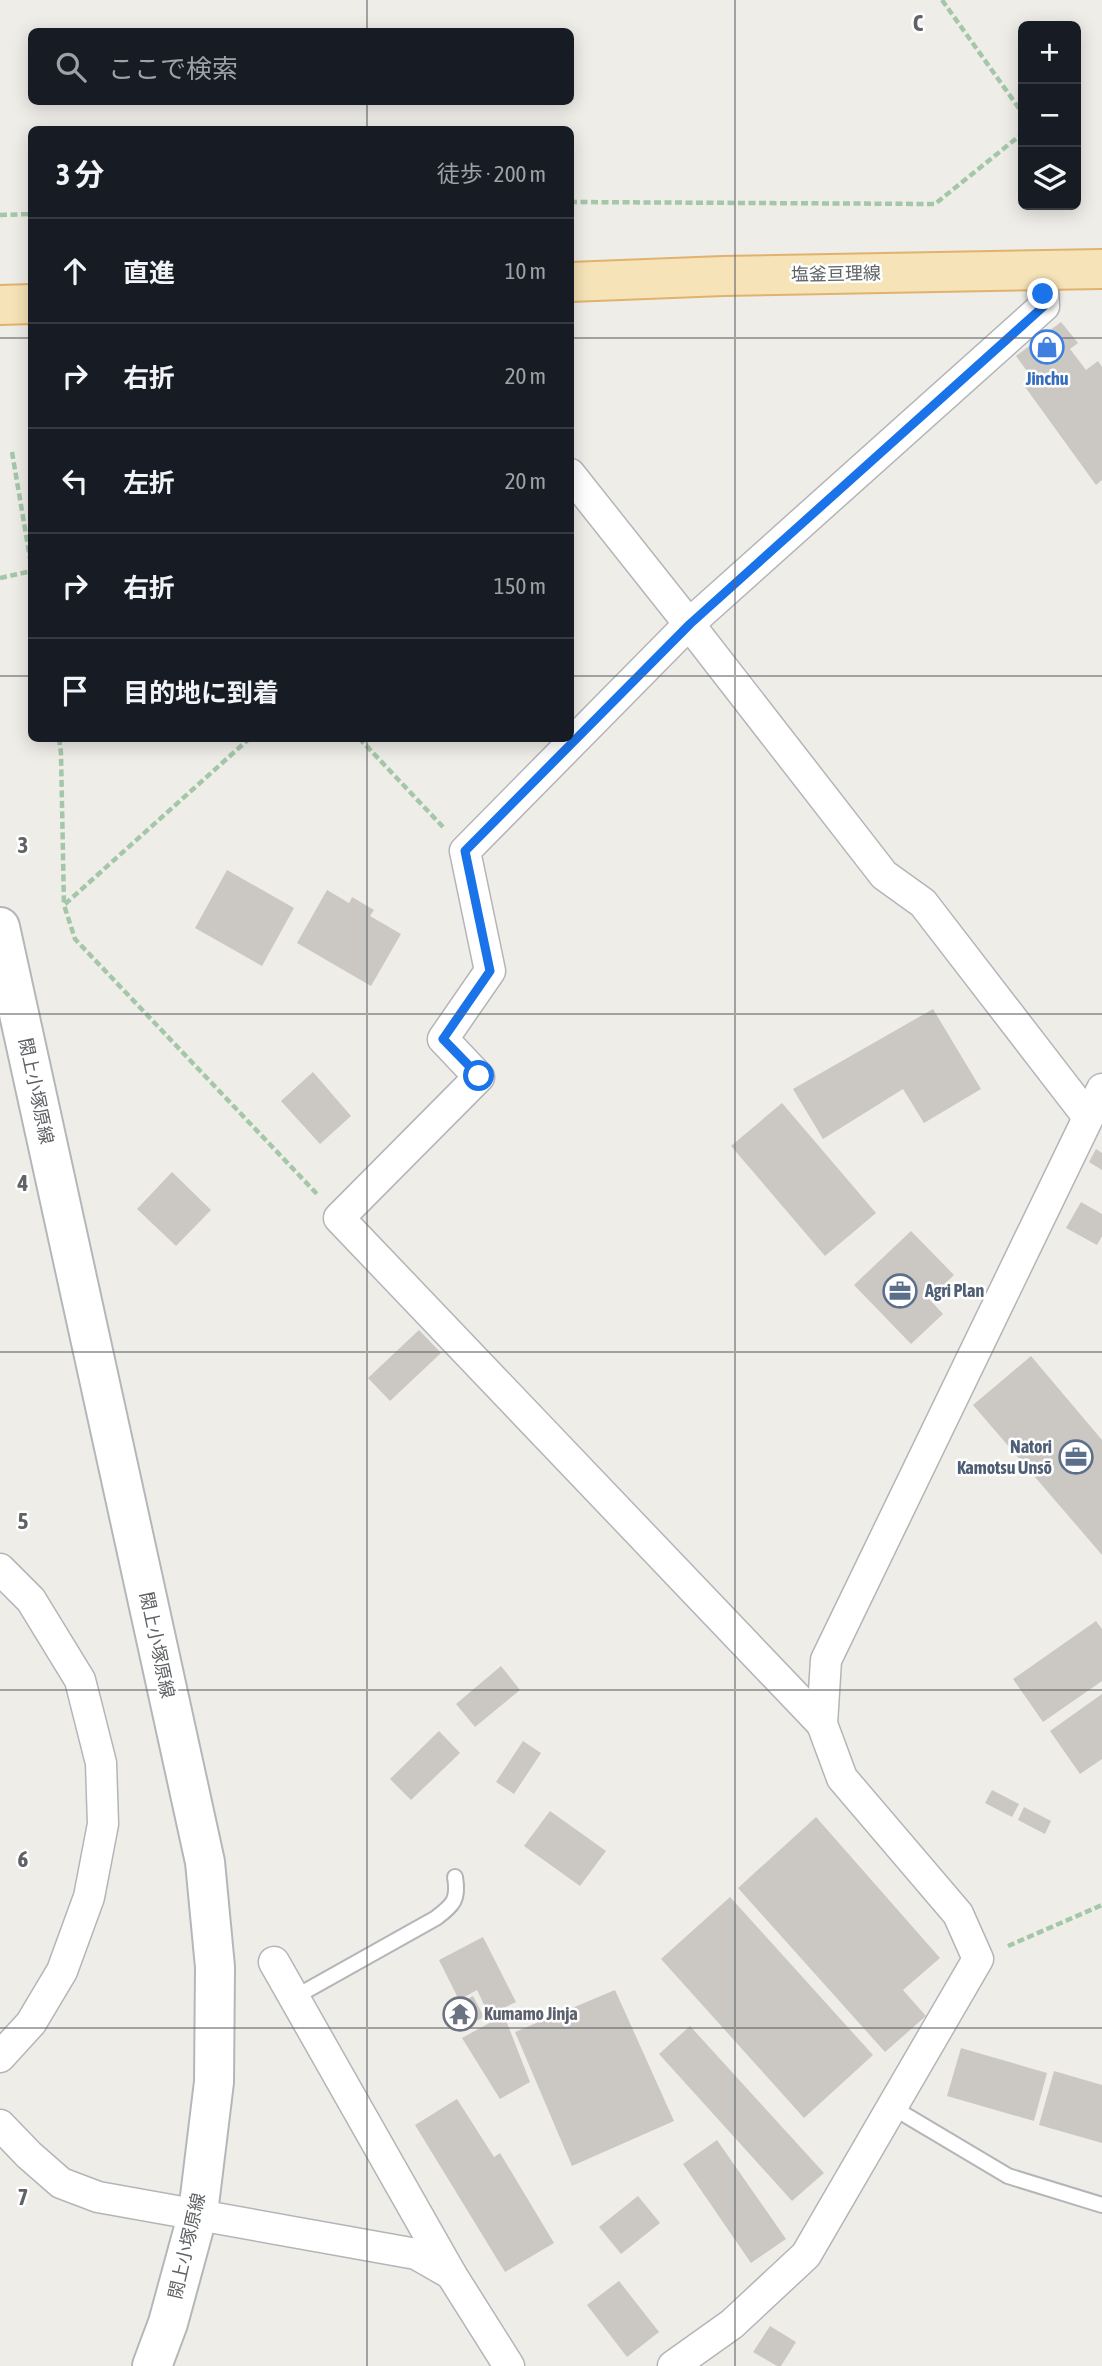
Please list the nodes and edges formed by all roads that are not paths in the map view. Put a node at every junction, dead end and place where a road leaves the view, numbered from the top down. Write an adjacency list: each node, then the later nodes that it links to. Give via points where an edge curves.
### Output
1 (1102, 269): 2 (main road, 塩釜亘理線)
2 (1042, 271): 3 (main road, 塩釜亘理線); 7 (street, via 1044,306)
3 (574, 282)
4 (28, 304): 5 (main road)
5 (0, 305)
6 (574, 479): 7 (street)
7 (690, 624): 8 (street); 12 (street, via 884,875 923,903)
8 (574, 741)
9 (573, 742): 14 (street, via 465,851 490,971 443,1039 479,1076 339,1218)
10 (0, 928): 22 (street, 閖上小塚原線, via 205,1862 215,1967 214,2082)
11 (1102, 1089): 12 (street)
12 (1088, 1117): 14 (street, via 826,1660)
13 (0, 1569): 18 (street, via 31,1600 80,1681 101,1763 103,1824 89,1897 62,1971 30,2023)
14 (822, 1724): 19 (street, via 842,1777 958,1914 978,1959)
15 (455, 1877): 17 (lane, via 453,1904 436,1918)
16 (274, 1962): 17 (street)
17 (295, 1997): 23 (street)
18 (0, 2057)
19 (892, 2107): 21 (lane, via 1008,2176); 26 (street, via 806,2255 732,2324)
20 (0, 2124): 22 (street, via 61,2183 98,2197)
21 (1102, 2206)
22 (198, 2213): 23 (street, via 416,2253); 24 (street, 閖上小塚原線)
23 (451, 2274): 25 (street)
24 (152, 2366)
25 (509, 2366)
26 (673, 2366)

